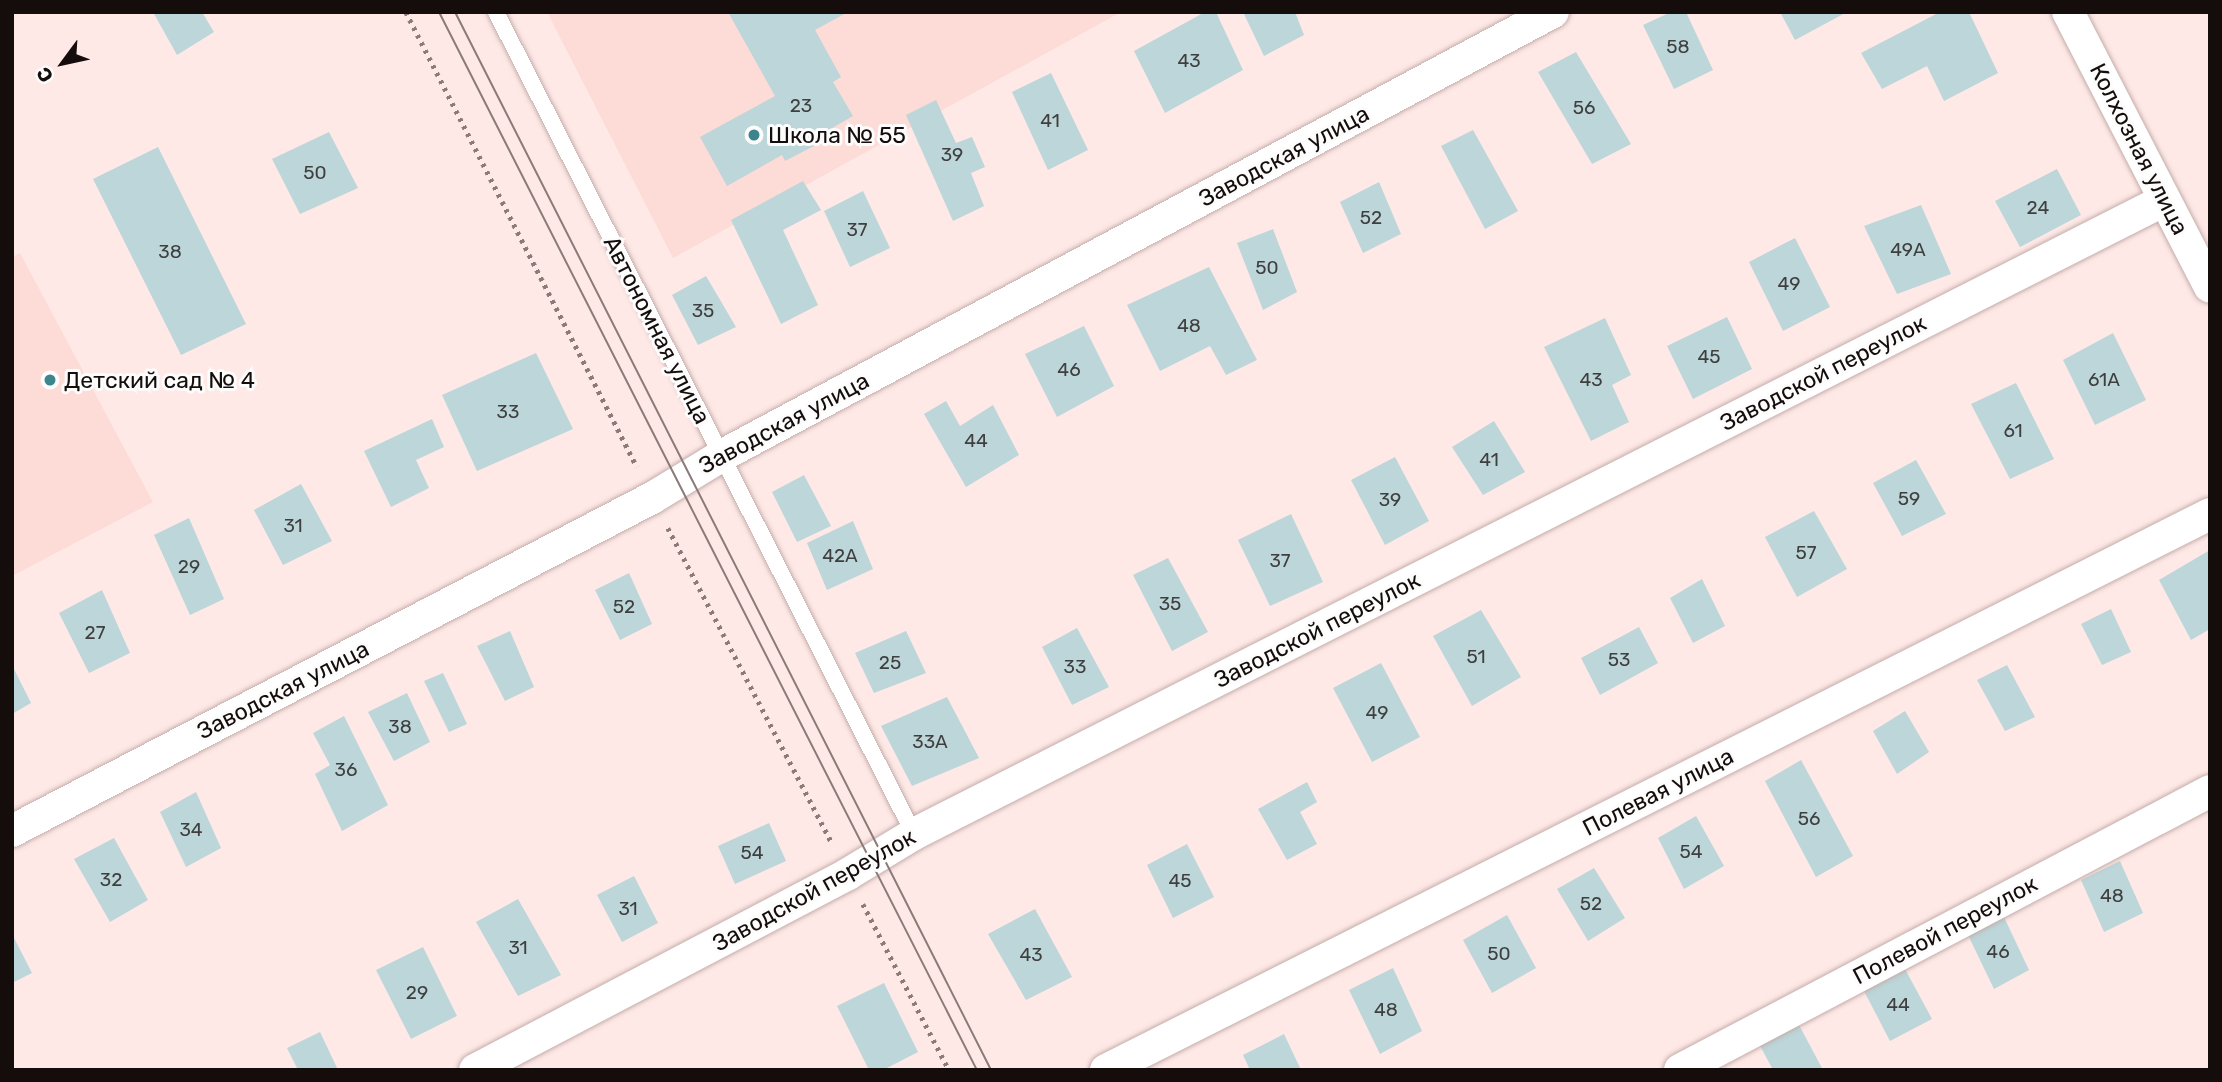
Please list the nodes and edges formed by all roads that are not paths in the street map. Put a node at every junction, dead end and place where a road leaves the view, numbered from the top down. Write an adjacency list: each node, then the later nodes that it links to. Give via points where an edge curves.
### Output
1 (496, 12): 6 (lane, Автономная улица)
2 (1553, 12): 6 (street, Заводская улица)
3 (2068, 12): 4 (street, Колхозная улица)
4 (2165, 200): 5 (street, Колхозная улица); 10 (street, Заводской переулок)
5 (2210, 287)
6 (721, 456): 9 (street, Заводская улица, via 652,498); 10 (lane, Автономная улица)
7 (2210, 513): 12 (street, Полевая улица)
8 (2210, 791): 13 (street, Полевой переулок)
9 (12, 831)
10 (914, 834): 11 (street, Заводской переулок, via 848,874)
11 (475, 1070)
12 (1106, 1070)
13 (1681, 1070)

